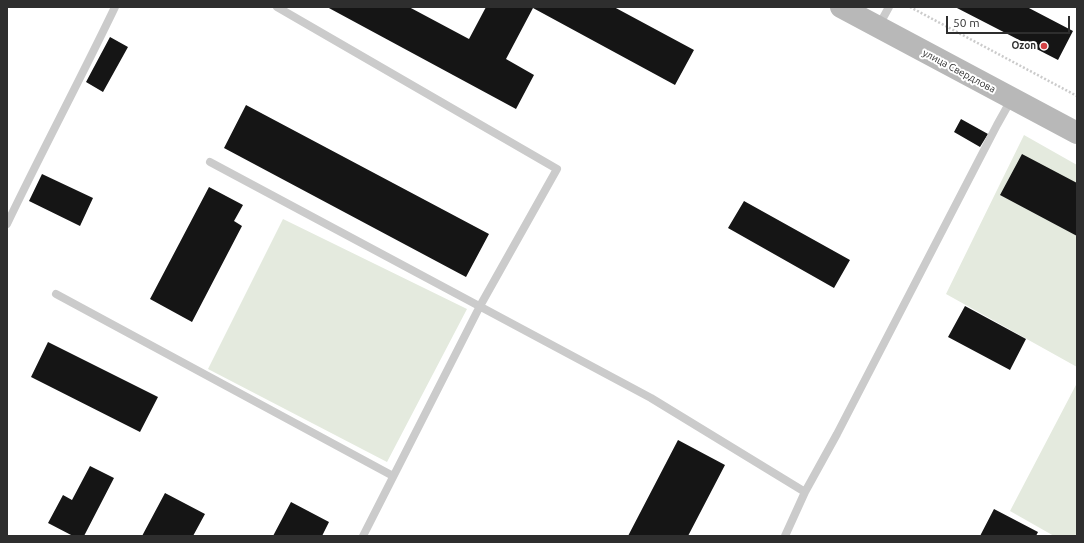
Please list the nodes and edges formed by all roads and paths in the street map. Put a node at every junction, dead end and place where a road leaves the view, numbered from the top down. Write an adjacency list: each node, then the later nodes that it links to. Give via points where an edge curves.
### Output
1 (115, 7): 11 (lane)
2 (276, 7): 13 (lane, via 557,169)
3 (841, 7): 6 (main road, улица Свердлова)
4 (889, 7): 6 (lane)
5 (910, 7): 7 (path)
6 (878, 27): 8 (main road, улица Свердлова)
7 (1077, 96)
8 (1012, 99): 9 (main road, улица Свердлова); 15 (lane)
9 (1077, 134)
10 (210, 162): 13 (lane)
11 (7, 224)
12 (56, 294): 14 (lane)
13 (480, 306): 14 (lane); 15 (lane, via 651,398)
14 (393, 476): 16 (lane)
15 (805, 492): 17 (lane)
16 (363, 536)
17 (785, 536)

